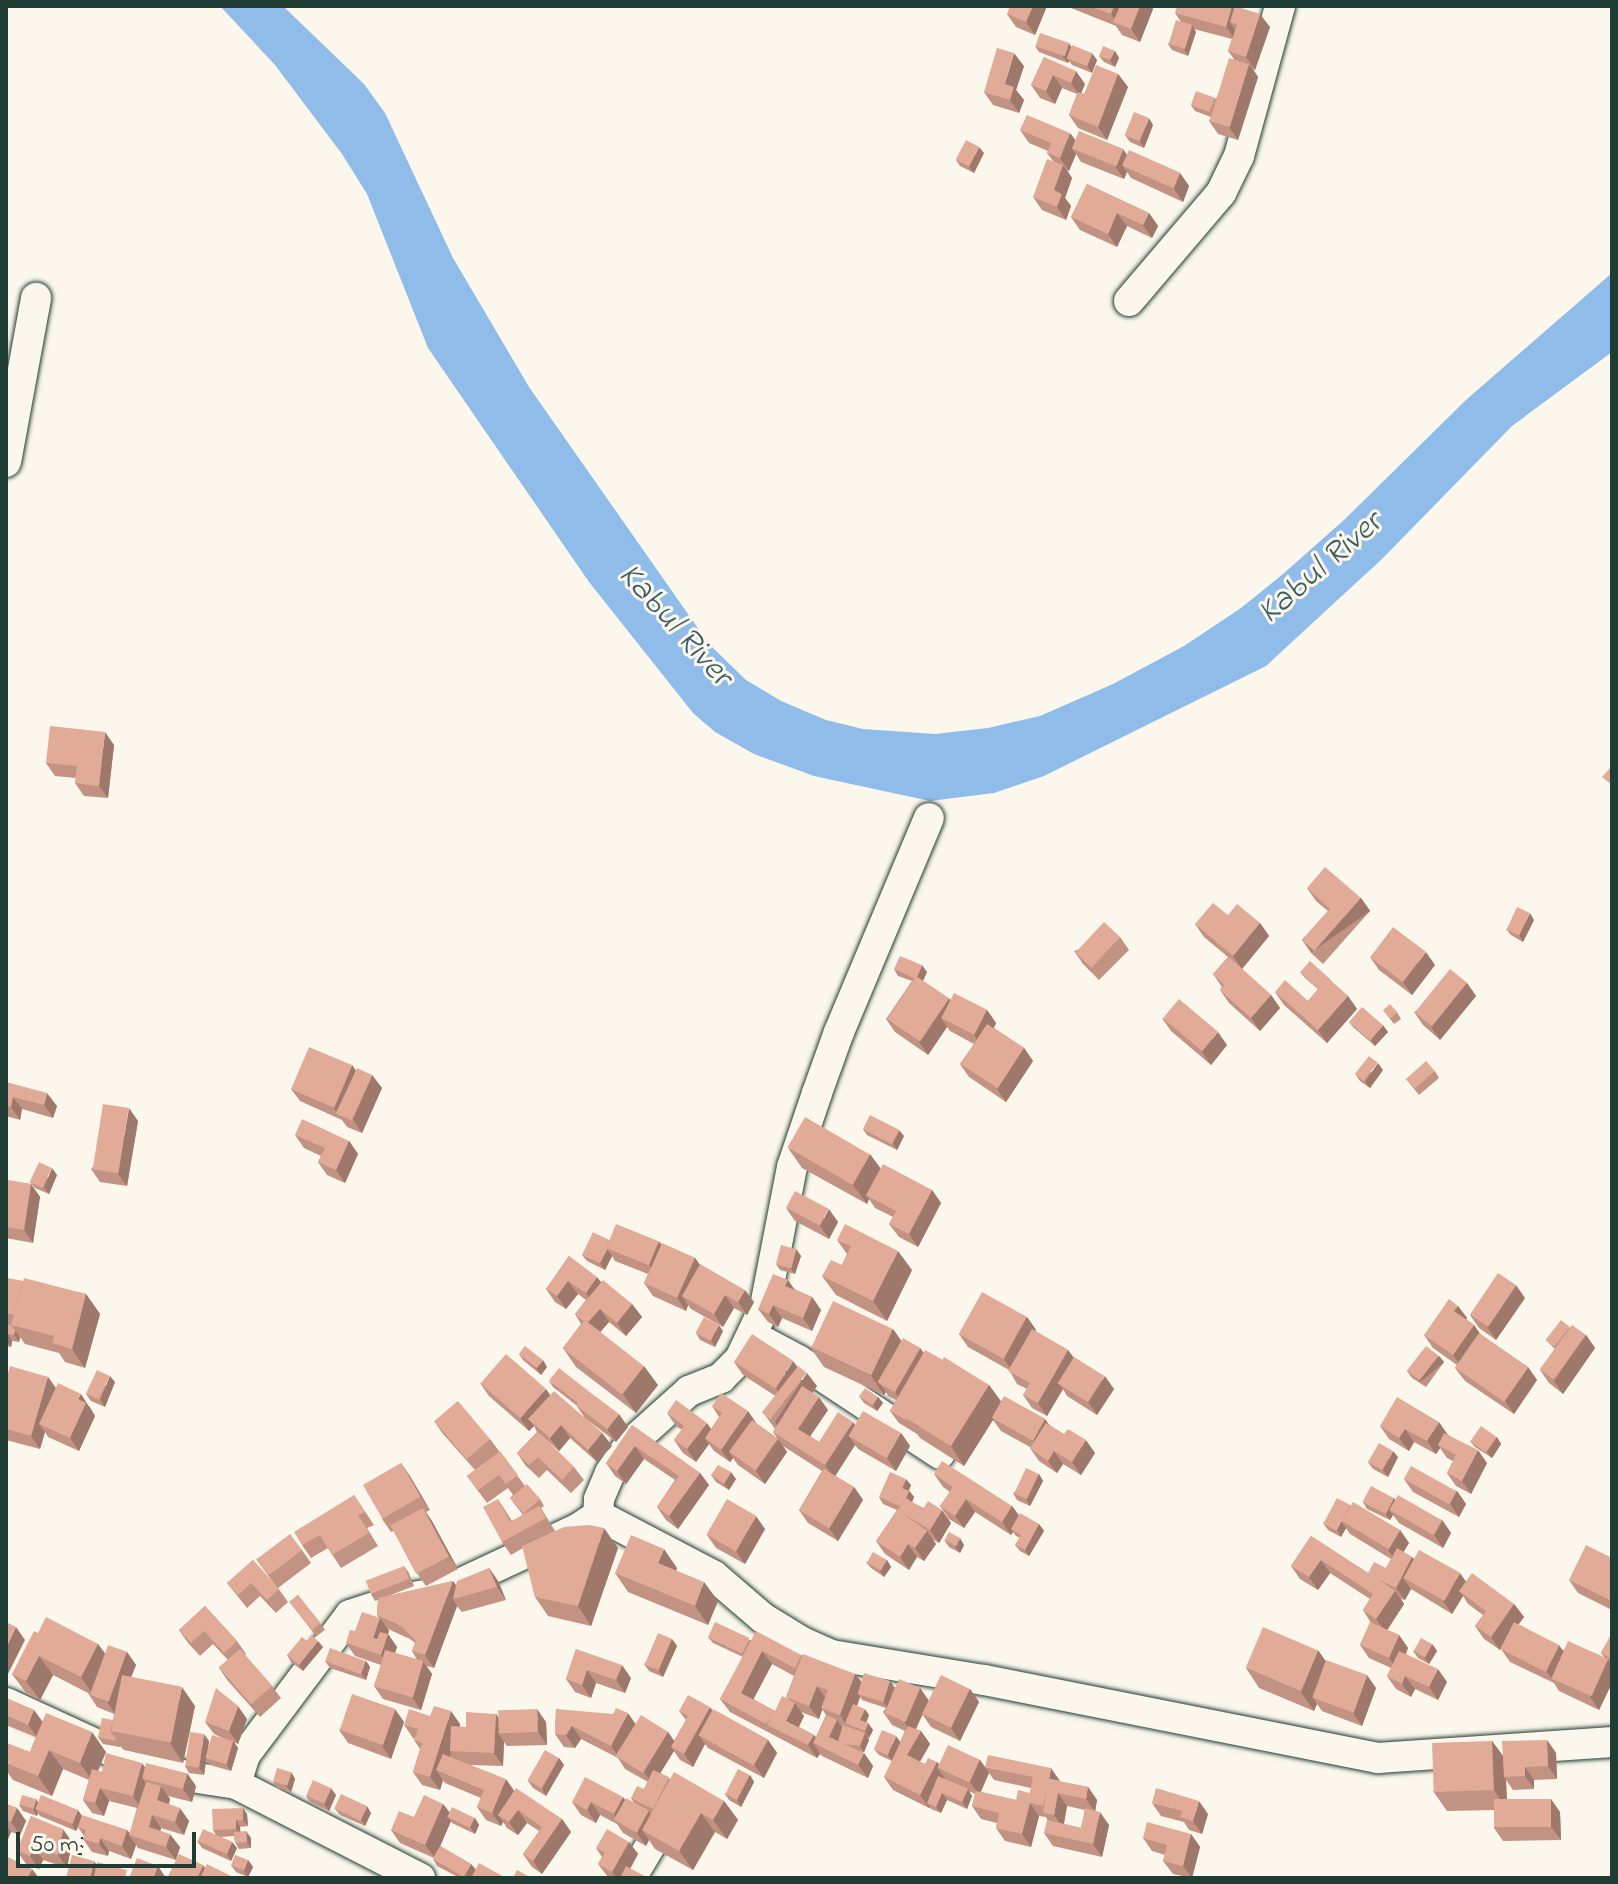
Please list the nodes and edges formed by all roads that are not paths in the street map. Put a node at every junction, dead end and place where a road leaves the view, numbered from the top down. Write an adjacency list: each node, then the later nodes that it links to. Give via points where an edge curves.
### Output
1 (1280, 6): 3 (street, via 1239,156 1221,193)
2 (36, 298): 4 (street)
3 (1129, 301)
4 (6, 462)
5 (929, 818): 6 (street, via 839,1032 792,1167 765,1306)
6 (753, 1336): 7 (street); 8 (street, via 721,1378 689,1391 629,1445 610,1473)
7 (940, 1454)
8 (598, 1515): 10 (street, via 701,1568 763,1618 831,1655 1378,1758); 11 (street, via 442,1592 350,1615 245,1755)
9 (6, 1703): 11 (street, via 117,1754 185,1776)
10 (1612, 1742)
11 (236, 1784): 13 (street)
12 (679, 1797): 14 (street)
13 (420, 1878)
14 (631, 1878)

